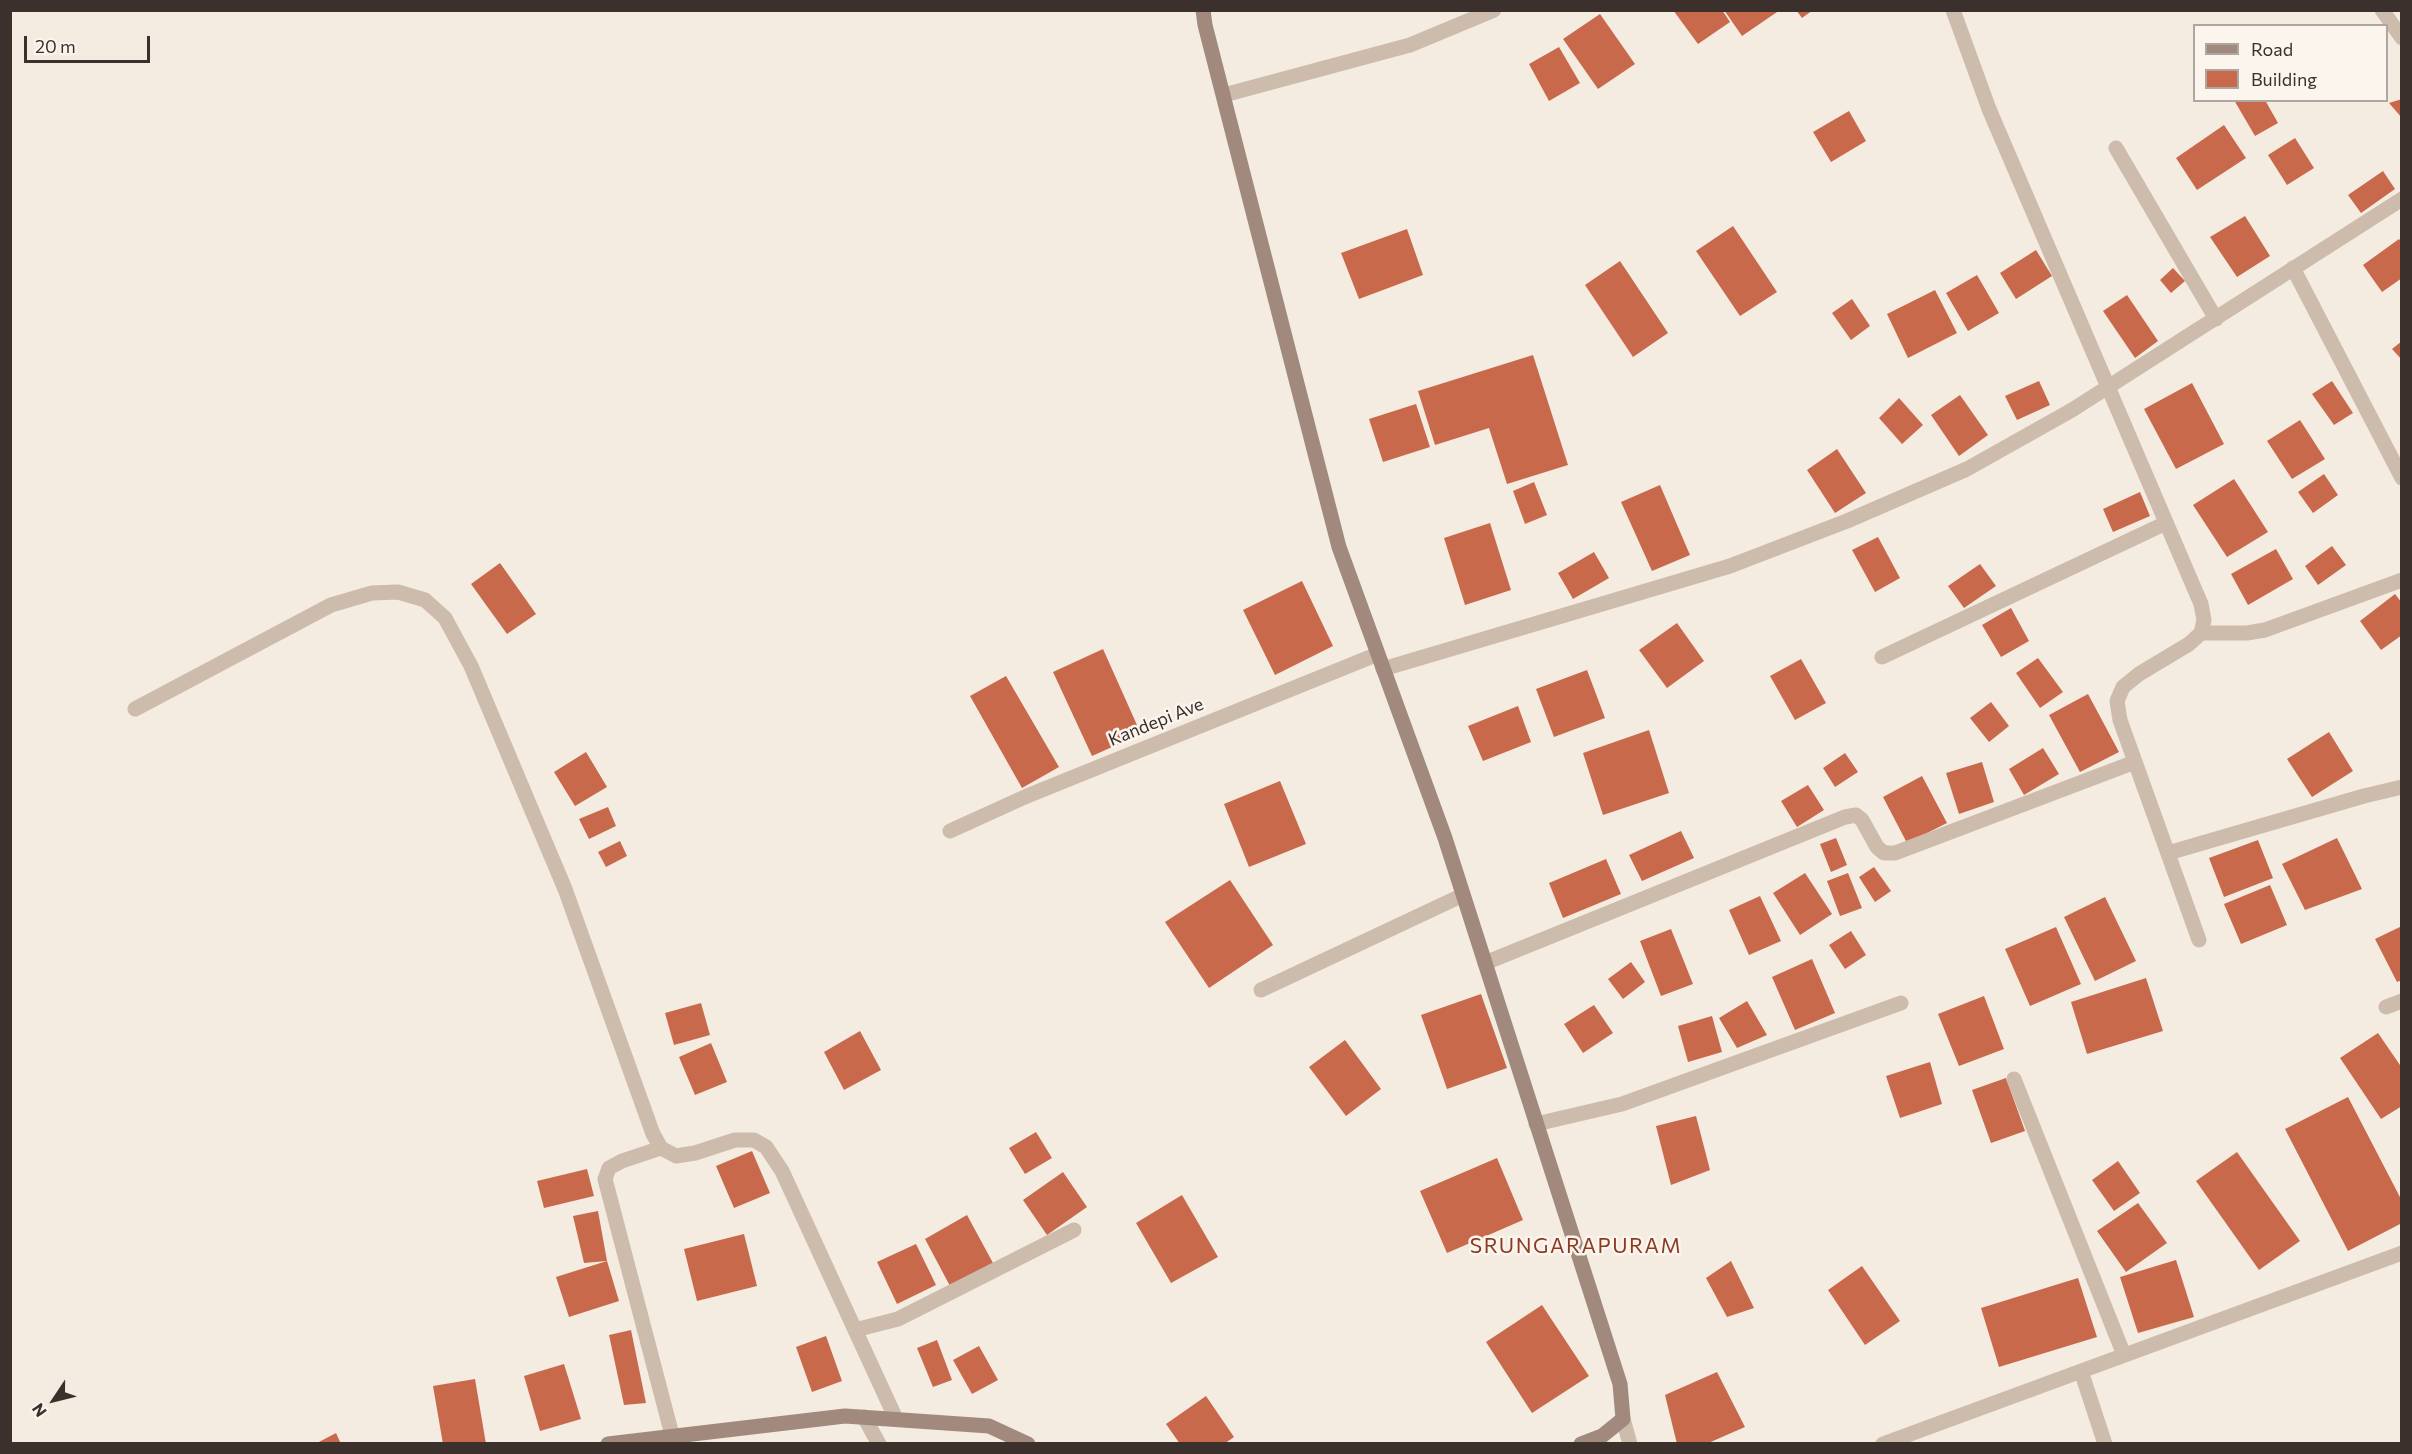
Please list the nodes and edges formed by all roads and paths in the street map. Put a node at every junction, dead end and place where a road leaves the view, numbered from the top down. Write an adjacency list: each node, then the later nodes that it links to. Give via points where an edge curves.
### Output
1 (1203, 10): 6 (street)
2 (1494, 10): 6 (street, via 1410,45)
3 (1953, 10): 11 (street, via 1989,109)
4 (2382, 10): 5 (street)
5 (2402, 38)
6 (1224, 95): 16 (street, via 1339,547)
7 (2116, 148): 10 (street)
8 (2402, 199): 9 (street)
9 (2293, 268): 10 (street); 12 (street)
10 (2216, 319): 11 (street)
11 (2108, 387): 13 (street); 18 (street, via 1967,469 1847,521 1730,566)
12 (2402, 478)
13 (2166, 523): 15 (street, via 2201,604 2204,620); 17 (street)
14 (2402, 580): 15 (street, via 2265,630)
15 (2200, 633): 20 (street, via 2124,687 2117,701)
16 (1378, 654): 18 (street); 22 (street, Kandepi Ave)
17 (1882, 657)
18 (1383, 669): 24 (street)
19 (135, 709): 33 (street, via 332,605 372,593 398,592 425,600 445,618 471,666 565,889)
20 (2135, 762): 23 (street); 26 (street, via 1895,853 1884,853 1877,847 1856,815 1845,817)
21 (2402, 788): 23 (street)
22 (950, 831)
23 (2168, 853): 25 (street)
24 (1463, 895): 26 (street); 27 (street)
25 (2199, 940)
26 (1485, 963): 32 (street)
27 (1261, 990)
28 (2402, 1001): 30 (street)
29 (1901, 1003): 32 (street, via 1622,1104)
30 (2386, 1008)
31 (2014, 1079): 37 (street)
32 (1536, 1124): 41 (street, via 1620,1384)
33 (661, 1148): 36 (street, via 676,1156 735,1140 754,1140 766,1147 782,1171); 42 (street, via 609,1168 604,1179)
34 (1074, 1230): 36 (street, via 898,1319)
35 (2402, 1253): 37 (street)
36 (855, 1330): 40 (street)
37 (2124, 1355): 38 (street)
38 (2081, 1371): 49 (street); 50 (street)
39 (864, 1417): 40 (street); 42 (street); 45 (street)
40 (897, 1419): 46 (street, via 989,1426)
41 (1623, 1419): 47 (street, via 1602,1436); 48 (street)
42 (672, 1435): 43 (street)
43 (649, 1440): 44 (street)
44 (608, 1443)
45 (879, 1443)
46 (1028, 1443)
47 (1581, 1443)
48 (1630, 1443)
49 (1883, 1443)
50 (2105, 1443)

